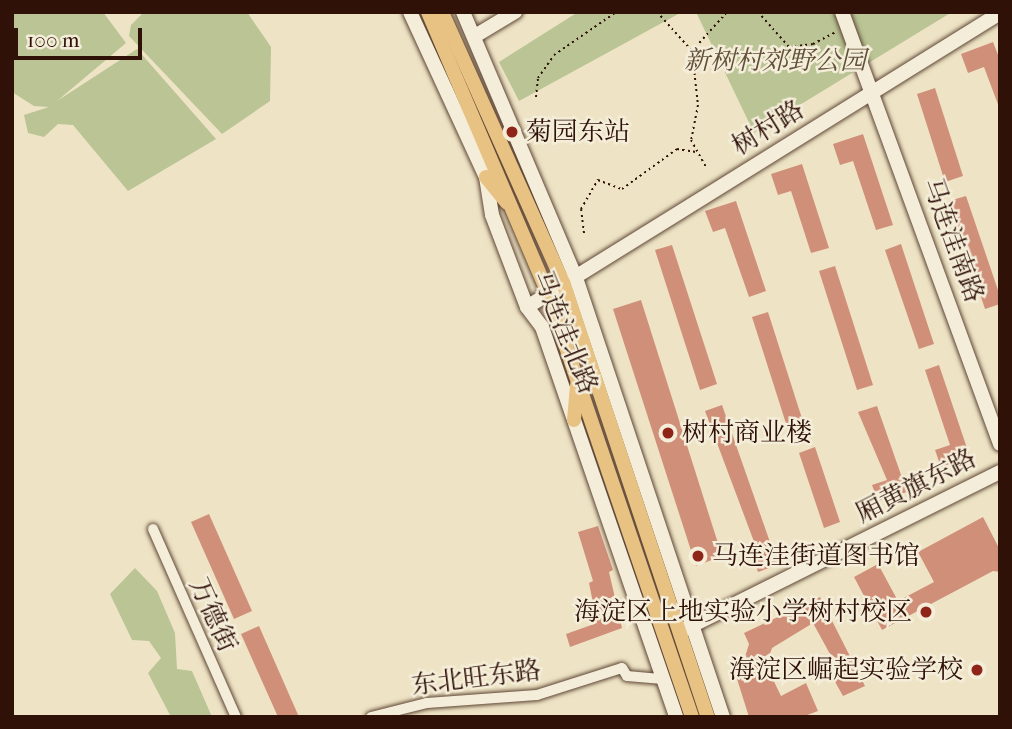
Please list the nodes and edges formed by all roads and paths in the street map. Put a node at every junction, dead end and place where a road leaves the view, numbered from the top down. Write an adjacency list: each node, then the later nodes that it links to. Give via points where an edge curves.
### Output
1 (410, 12): 19 (street, 马连洼北路)
2 (428, 12): 20 (main road, 马连洼北路)
3 (442, 12): 22 (main road, 马连洼北路)
4 (463, 12): 13 (street, 马连洼北路)
5 (515, 12): 13 (street)
6 (617, 12): 16 (path, via 554,55 538,78)
7 (657, 12): 14 (path)
8 (727, 12): 14 (path)
9 (758, 12): 12 (path, via 789,47 813,44)
10 (842, 12): 12 (street, 马连洼南路)
11 (1000, 13): 15 (street, 树村路)
12 (846, 27): 15 (street, 马连洼南路)
13 (475, 36): 22 (street, 马连洼北路)
14 (692, 51): 17 (path, via 698,105 691,140)
15 (873, 91): 22 (street, 树村路); 27 (street, 马连洼南路)
16 (536, 97)
17 (697, 152): 18 (path); 21 (path, via 677,149 622,189 598,180 581,209)
18 (706, 167)
19 (486, 177): 20 (main road); 24 (street, 马连洼北路, via 492,215)
20 (518, 216): 23 (main road, 马连洼北路)
21 (584, 233)
22 (570, 281): 23 (street, 树村路); 30 (main road, 马连洼北路)
23 (548, 294): 24 (street, 树村路); 25 (main road, 马连洼北路)
24 (527, 307): 26 (street, 马连洼北路, via 542,327)
25 (577, 380): 26 (main road); 31 (main road, 马连洼北路)
26 (573, 420): 32 (street, 马连洼北路)
27 (1000, 444)
28 (1000, 472): 30 (street, 厢黄旗东路)
29 (153, 529): 33 (street, 万德街)
30 (686, 628): 31 (street, 厢黄旗东路); 37 (main road, 马连洼北路); 38 (street, 马连洼北路)
31 (666, 638): 32 (street); 36 (main road, 马连洼北路)
32 (665, 685): 34 (street, 东北旺东路, via 627,676 622,668 537,695 427,703); 35 (street, 马连洼北路)
33 (236, 717)
34 (371, 717)
35 (676, 717)
36 (692, 717)
37 (708, 717)
38 (723, 717)

